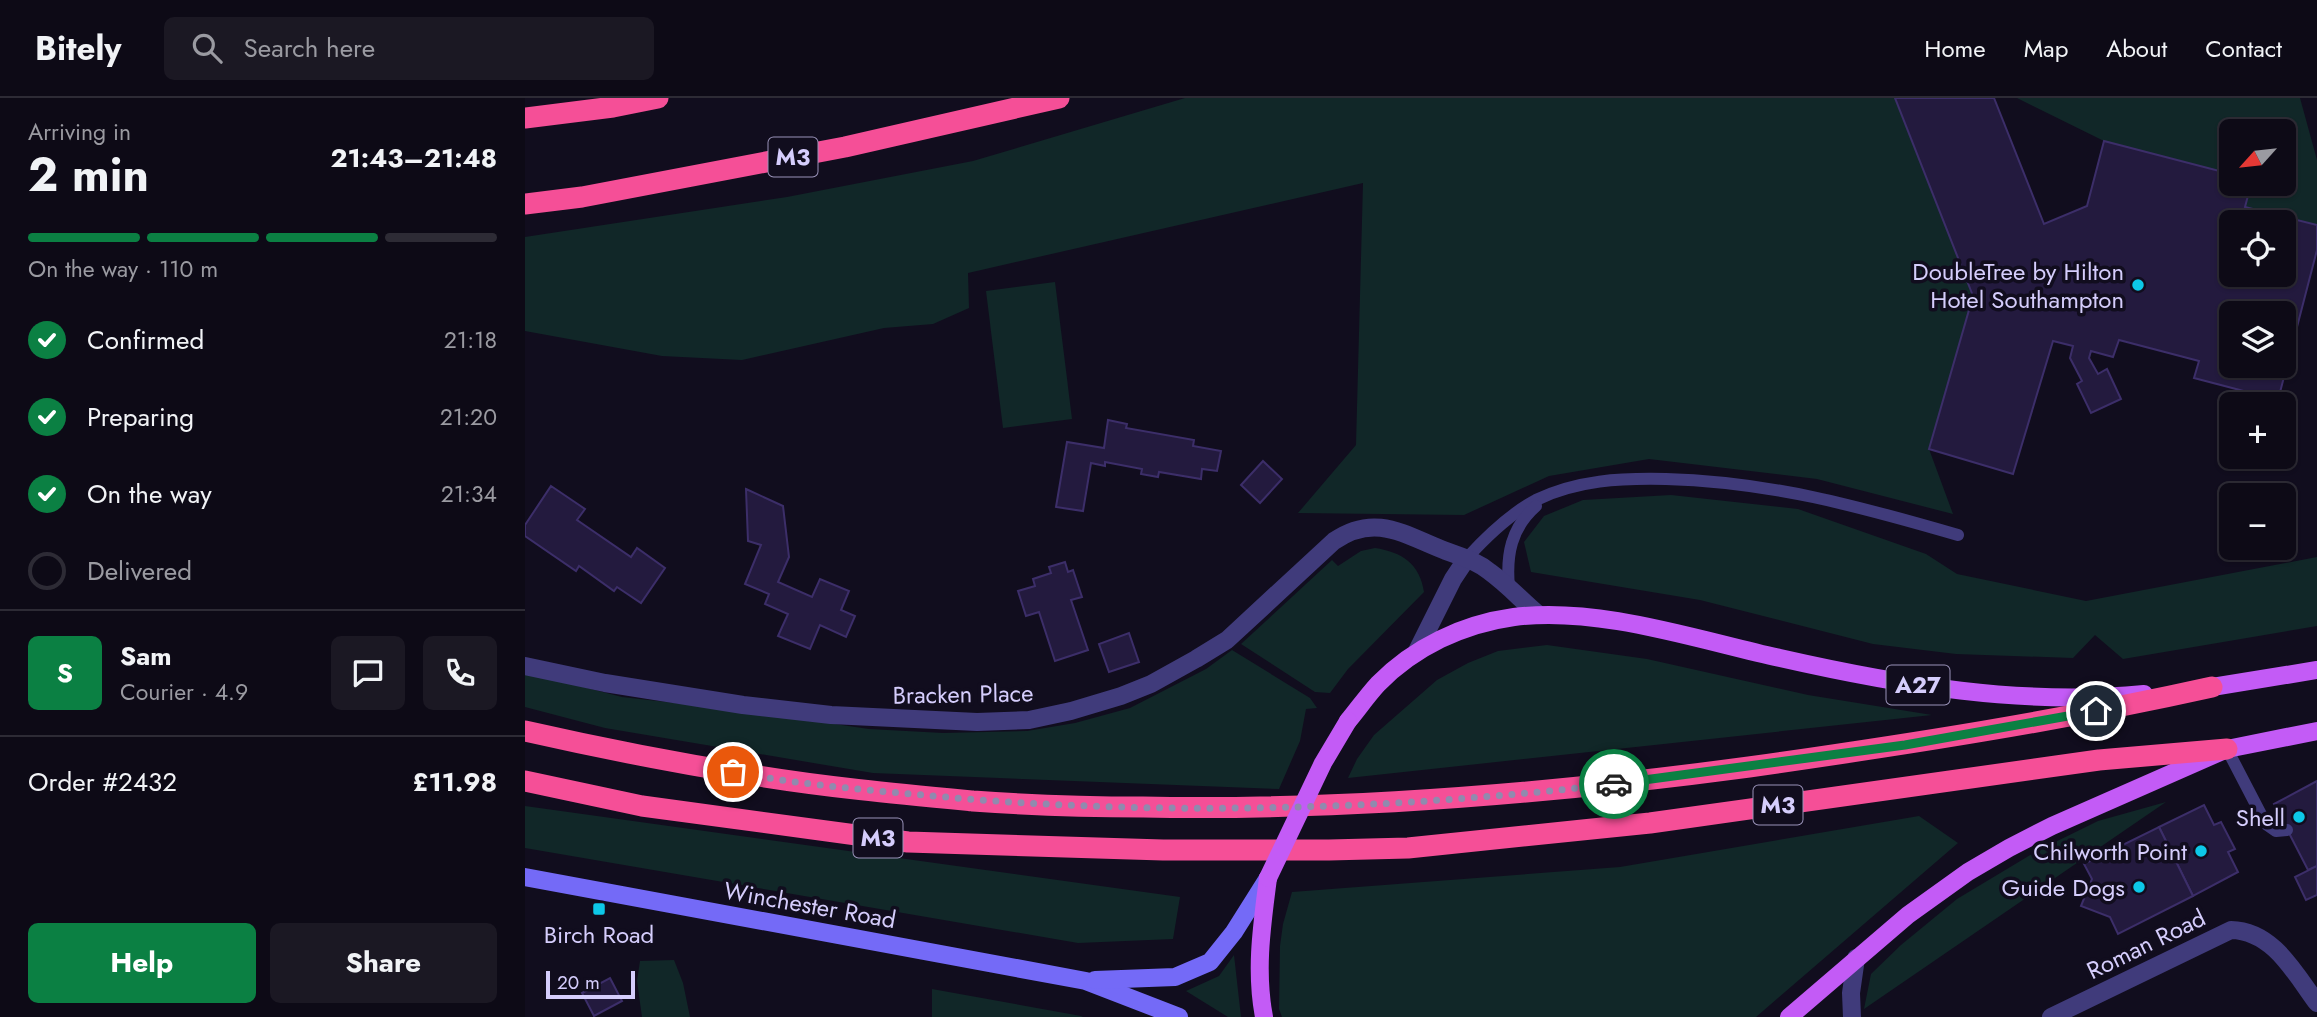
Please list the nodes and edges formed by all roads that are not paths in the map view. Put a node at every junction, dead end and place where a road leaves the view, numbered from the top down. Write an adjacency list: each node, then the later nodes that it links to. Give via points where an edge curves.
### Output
1 (658, 98): 3 (highway)
2 (1059, 98): 4 (highway, M3, via 845,147)
3 (525, 118)
4 (525, 204)
5 (1557, 493): 6 (lane, via 1610,480 1723,481 1797,492); 7 (lane, via 1538,499 1510,518); 8 (lane, via 1530,511 1513,536 1507,566)
6 (1958, 535)
7 (1467, 558): 8 (street, Bracken Place); 10 (street); 11 (street, Bracken Place, via 1398,530 1354,531 1334,541 1227,640 1196,659 1121,696 1029,720 831,715 605,683)
8 (1509, 587): 9 (street, Bracken Place)
9 (1539, 615): 10 (main road, A27, via 1476,626); 13 (main road, A27, via 1630,624 1839,671 1945,689 2066,696)
10 (1417, 651): 20 (main road, A27, bridge, via 1378,685 1348,721)
11 (525, 666)
12 (2317, 670): 13 (main road, A27)
13 (2212, 687): 14 (highway, M3, via 1963,736 1713,772 1549,791 1339,806 1093,807 976,801 757,776)
14 (525, 731)
15 (2317, 731): 16 (main road)
16 (2227, 749): 17 (highway, M3, via 2099,760 1650,823 1408,848 1329,850 908,842 642,806); 18 (lane, via 2266,824); 21 (main road, via 2009,848 1940,891)
17 (525, 781)
18 (2287, 831)
19 (525, 877): 22 (street, Winchester Road)
20 (1268, 878): 22 (street, Winchester Road, via 1210,962 1175,977); 25 (main road, A27, via 1260,947)
21 (1856, 958): 26 (main road); 27 (street)
22 (1086, 981): 24 (street, Winchester Road)
23 (2317, 1003): 28 (street, Roman Road, via 2280,952 2261,937 2231,930)
24 (1179, 1017)
25 (1264, 1017)
26 (1789, 1017)
27 (1852, 1017)
28 (2051, 1017)

